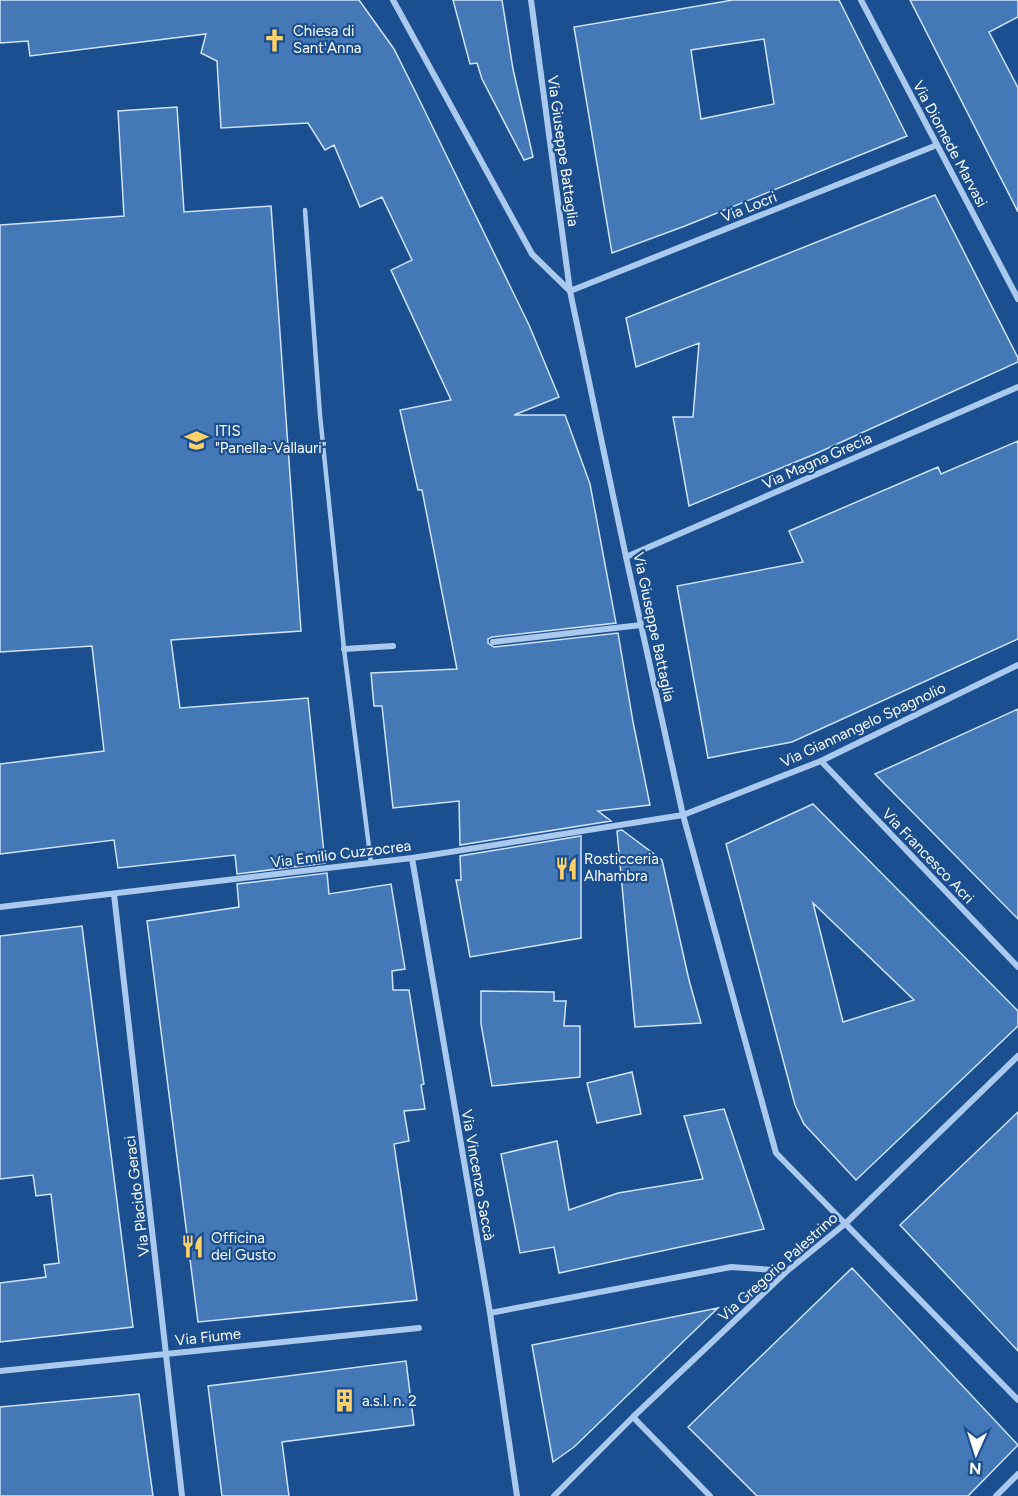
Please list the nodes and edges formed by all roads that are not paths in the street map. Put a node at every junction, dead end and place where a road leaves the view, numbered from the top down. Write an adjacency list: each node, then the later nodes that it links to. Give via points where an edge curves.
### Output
1 (393, 0): 6 (street, via 532,254)
2 (531, 0): 6 (street, Via Giuseppe Battaglia)
3 (861, 0): 4 (street, Via Diomede Marvasi)
4 (937, 146): 6 (street, Via Locri); 7 (street, Via Diomede Marvasi)
5 (305, 210): 13 (lane, via 320,415)
6 (570, 291): 9 (street, Via Giuseppe Battaglia)
7 (1018, 299)
8 (1018, 387): 9 (street, Via Magna Grecia)
9 (626, 557): 10 (street, Via Giuseppe Battaglia)
10 (641, 625): 11 (street); 16 (street, Via Giuseppe Battaglia)
11 (493, 642)
12 (393, 646): 13 (street)
13 (344, 650): 18 (lane)
14 (1018, 665): 15 (street, Via Giannangelo Spagnolio)
15 (821, 761): 16 (street, Via Giannangelo Spagnolio); 21 (street, Via Francesco Acri)
16 (683, 815): 17 (street, Via Emilio Cuzzocrea); 23 (street, Via Giuseppe Battaglia, via 776,1153)
17 (412, 858): 18 (street, Via Emilio Cuzzocrea); 25 (street, Via Vincenzo Saccà)
18 (371, 863): 19 (street, Via Emilio Cuzzocrea)
19 (114, 894): 20 (street, Via Emilio Cuzzocrea); 27 (street, Via Placido Geraci)
20 (0, 907)
21 (1018, 967)
22 (1018, 1056): 23 (street, Via Gregorio Palestrino)
23 (846, 1223): 24 (street, Via Gregorio Palestrino); 29 (street, Via Giuseppe Battaglia)
24 (787, 1271): 25 (street, via 731,1267); 30 (street, Via Gregorio Palestrino)
25 (489, 1313): 33 (street, Via Vincenzo Saccà)
26 (419, 1328): 27 (street, Via Fiume)
27 (167, 1354): 28 (street, Via Fiume); 32 (street, Via Placido Geraci)
28 (0, 1371)
29 (1018, 1400)
30 (633, 1417): 34 (street, Via Gregorio Palestrino); 35 (street)
31 (1018, 1474): 36 (street)
32 (182, 1496)
33 (517, 1496)
34 (554, 1496)
35 (710, 1496)
36 (996, 1496)

